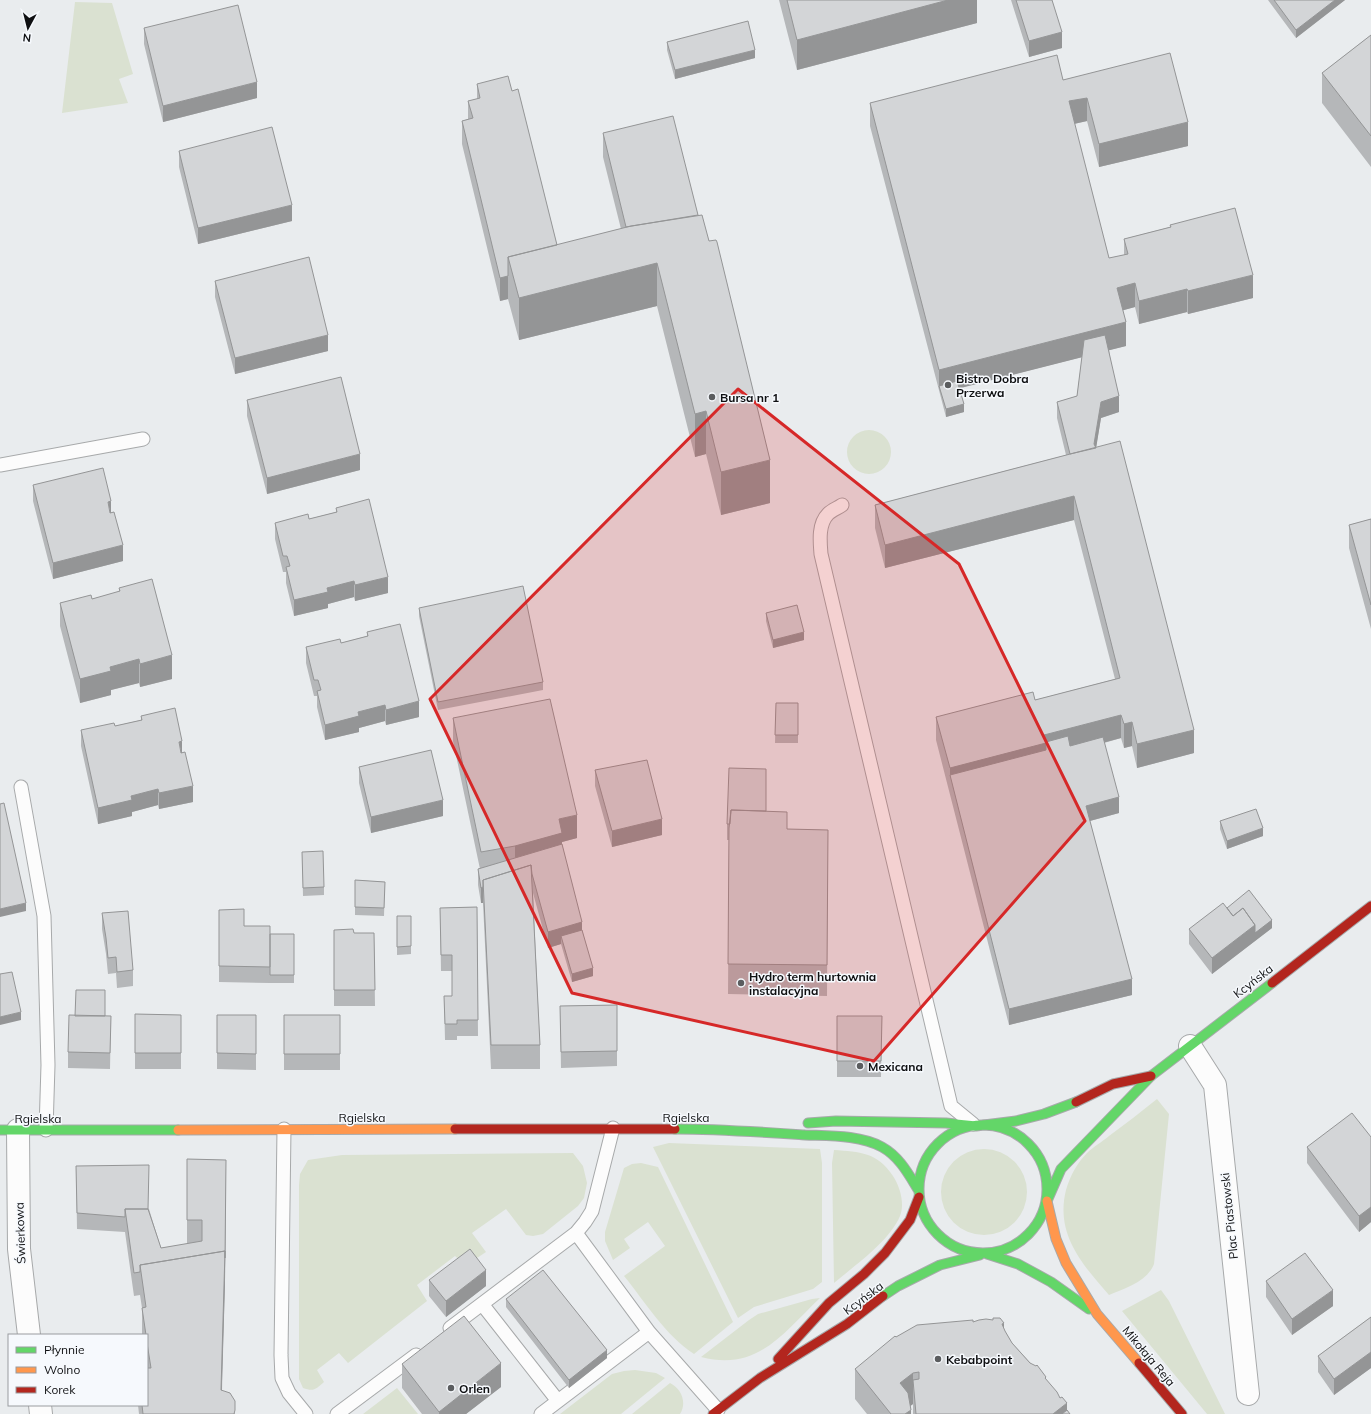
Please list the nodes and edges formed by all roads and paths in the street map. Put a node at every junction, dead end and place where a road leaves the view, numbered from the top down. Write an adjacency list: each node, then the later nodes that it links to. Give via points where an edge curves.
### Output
1 (143, 439): 2 (lane)
2 (0, 465)
3 (842, 505): 8 (lane, via 827,514 820,538 821,554 951,1106)
4 (21, 787): 13 (lane, via 44,916 48,1065)
5 (1371, 906): 6 (street, Kcyńska)
6 (1190, 1046): 7 (street, Kcyńska); 25 (street, Plac Piastowski, via 1215,1085)
7 (1151, 1076): 8 (street, Kcyńska, via 1113,1084 1080,1101 1044,1114 1016,1121); 15 (street, Kcyńska, via 1061,1170)
8 (976, 1126): 11 (street, Rgielska, via 946,1123 844,1122); 14 (street, via 955,1131 932,1150 920,1176); 15 (street, via 998,1126 1011,1131 1033,1148 1046,1173)
9 (613, 1128): 10 (street, Rgielska); 11 (street, Rgielska); 16 (lane, via 592,1211)
10 (284, 1129): 13 (street, Rgielska); 28 (lane, via 280,1355 282,1378 289,1394)
11 (725, 1129): 14 (street, Rgielska, via 836,1137 882,1146 896,1157 908,1172)
12 (9, 1130): 13 (street, Rgielska); 21 (street, Świerkowa)
13 (46, 1130)
14 (919, 1194): 17 (street, via 923,1213 942,1239 971,1253); 24 (street, Kcyńska, via 910,1220 885,1253 829,1303)
15 (1047, 1201): 17 (street, via 1036,1227 1026,1238 1008,1249); 19 (street, Mikołaja Reja, via 1056,1239 1066,1264)
16 (576, 1233): 18 (lane); 20 (lane)
17 (987, 1254): 19 (street, Mikołaja Reja, via 1018,1264 1052,1282); 24 (street, Kcyńska, via 940,1265 920,1274 876,1301 847,1324)
18 (482, 1304): 22 (lane); 26 (lane)
19 (1097, 1314): 31 (street, Mikołaja Reja)
20 (649, 1332): 26 (lane); 27 (lane)
21 (29, 1334)
22 (438, 1337)
23 (426, 1347): 29 (lane)
24 (760, 1378): 27 (street, Kcyńska)
25 (1248, 1394)
26 (558, 1401): 30 (lane)
27 (716, 1412)
28 (306, 1414)
29 (337, 1414)
30 (541, 1414)
31 (1182, 1414)

